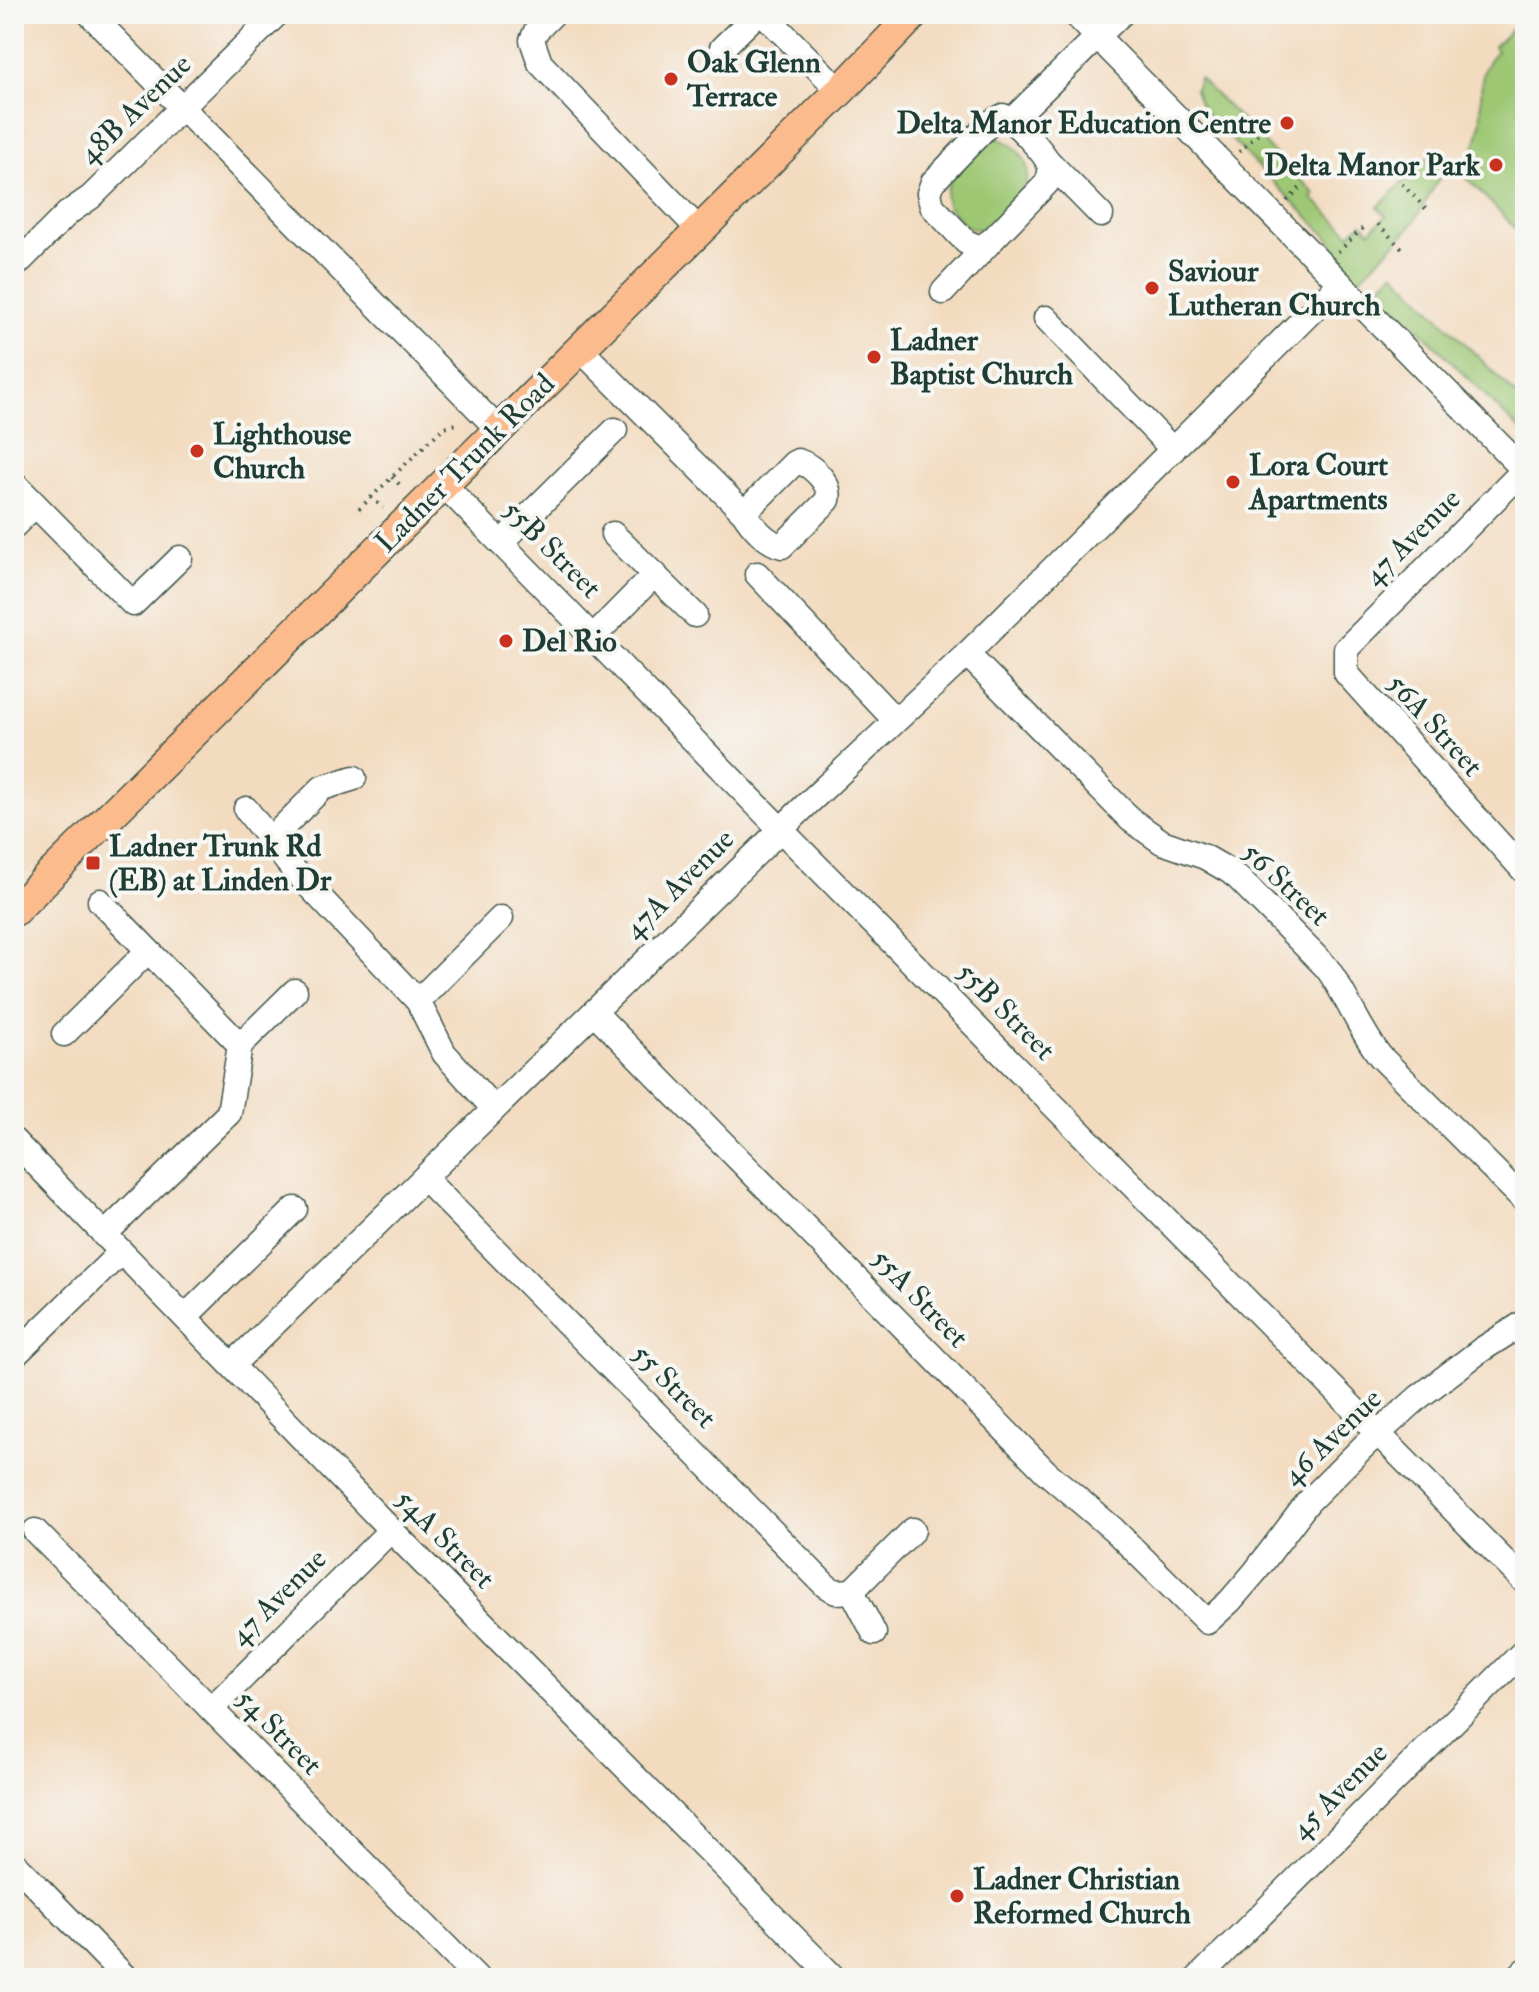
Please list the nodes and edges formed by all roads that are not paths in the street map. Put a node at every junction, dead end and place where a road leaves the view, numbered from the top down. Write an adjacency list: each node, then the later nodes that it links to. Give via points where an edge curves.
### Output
1 (90, 14): 12 (street)
2 (277, 14): 12 (street, 48B Avenue)
3 (553, 14): 16 (street, via 532,40 540,63)
4 (757, 14): 10 (street)
5 (764, 14): 11 (street)
6 (914, 14): 11 (main road, Ladner Trunk Road)
7 (1121, 14): 9 (street)
8 (1077, 16): 9 (street)
9 (1098, 38): 13 (street); 19 (street)
10 (722, 48)
11 (840, 91): 16 (main road, Ladner Trunk Road)
12 (182, 108): 18 (street, 48B Avenue); 23 (street)
13 (1012, 120): 14 (street); 17 (street, via 1003,116 991,122 933,182 929,193 932,206 966,242 980,248)
14 (1048, 161): 15 (street); 17 (street, via 1047,183)
15 (1101, 215)
16 (699, 230): 22 (main road, Ladner Trunk Road)
17 (992, 240): 20 (street)
18 (14, 267)
19 (1340, 283): 25 (street, 47A Avenue); 26 (street)
20 (943, 292)
21 (1046, 318): 25 (street)
22 (579, 348): 23 (main road, Ladner Trunk Road); 30 (street)
23 (499, 430): 28 (main road, Ladner Trunk Road)
24 (615, 430): 33 (street)
25 (1173, 450): 40 (street, 47A Avenue)
26 (1524, 471): 39 (street, 47 Avenue)
27 (14, 483): 29 (street)
28 (443, 484): 33 (street, 55B Street); 48 (main road, Ladner Trunk Road)
29 (35, 505): 31 (street); 34 (street, via 133,604)
30 (744, 513)
31 (14, 526)
32 (613, 534): 35 (street)
33 (501, 543): 38 (street, 55B Street)
34 (180, 558)
35 (655, 574): 37 (street); 38 (street)
36 (757, 574): 41 (street)
37 (695, 615)
38 (593, 637): 44 (street, 55B Street)
39 (1346, 649): 46 (street, 56A Street, via 1346,673)
40 (967, 654): 41 (street, 47A Avenue); 59 (street, 56 Street, via 1131,820 1162,842 1216,861 1249,889 1327,968 1380,1056)
41 (895, 720): 44 (street, 47A Avenue)
42 (354, 778): 45 (street, via 322,788)
43 (246, 809): 45 (street)
44 (781, 829): 53 (street, 47A Avenue); 66 (street, 55B Street)
45 (269, 841): 52 (street)
46 (1521, 858)
47 (100, 901): 50 (street)
48 (14, 911)
49 (501, 918): 52 (street)
50 (148, 951): 54 (street); 55 (street)
51 (295, 991): 55 (street)
52 (418, 1001): 56 (street, via 444,1053)
53 (594, 1012): 56 (street, 47A Avenue); 72 (street, 55A Street, via 1046,1472)
54 (64, 1034)
55 (240, 1045): 61 (street, via 229,1113)
56 (494, 1109): 58 (street, 47A Avenue)
57 (14, 1141): 61 (street, 54A Street)
58 (424, 1178): 65 (street, 47A Avenue); 71 (street, 55 Street, via 826,1586 836,1592)
59 (1525, 1201)
60 (295, 1209): 62 (street)
61 (113, 1244): 62 (street, 54A Street); 64 (street)
62 (185, 1317): 65 (street, 54A Street)
63 (1525, 1322): 66 (street, 46 Avenue, via 1458,1367)
64 (14, 1356)
65 (232, 1365): 67 (street, 54A Street)
66 (1379, 1433): 70 (street, 55B Street); 72 (street, 46 Avenue, via 1308,1502 1255,1572)
67 (391, 1530): 75 (street, 47 Avenue); 80 (street, 54A Street)
68 (913, 1530): 71 (street)
69 (35, 1531): 75 (street, 54 Street)
70 (1525, 1582)
71 (852, 1591): 73 (street)
72 (1207, 1622)
73 (874, 1633)
74 (1525, 1650): 81 (street, 45 Avenue)
75 (211, 1709): 79 (street, 54 Street)
76 (14, 1863): 78 (street)
77 (1525, 1970): 82 (street)
78 (126, 1978)
79 (477, 1978)
80 (834, 1978)
81 (1198, 1978)
82 (1517, 1978)

